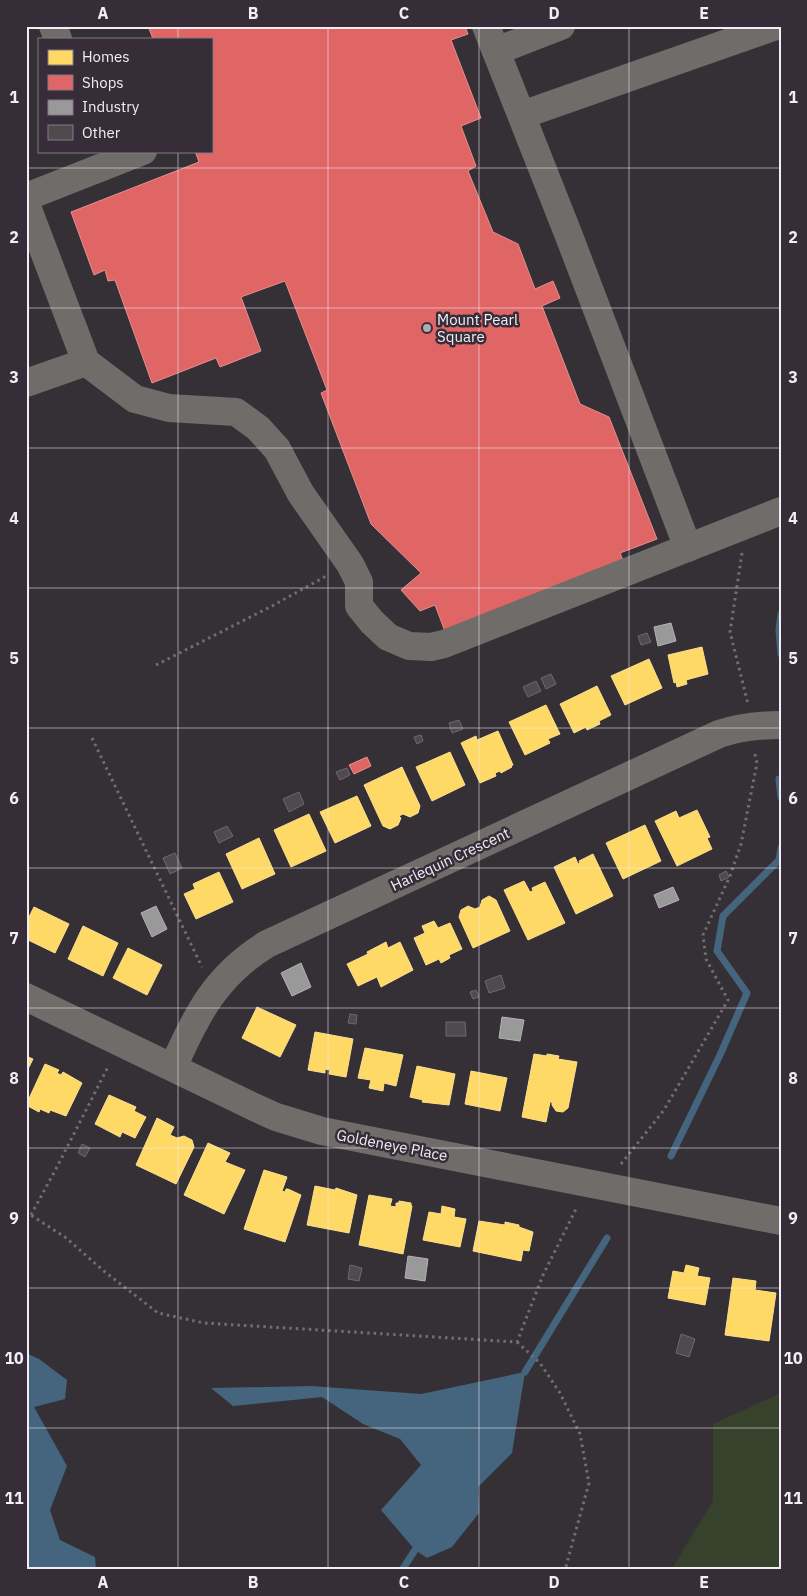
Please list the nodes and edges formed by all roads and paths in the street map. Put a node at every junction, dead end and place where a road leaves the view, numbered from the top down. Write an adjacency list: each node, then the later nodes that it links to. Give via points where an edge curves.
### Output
1 (53, 26): 4 (street)
2 (561, 26): 5 (street)
3 (776, 26): 6 (street)
4 (58, 38)
5 (491, 38): 6 (street)
6 (522, 115): 14 (street)
7 (140, 152): 8 (street)
8 (26, 197)
9 (26, 204): 10 (street)
10 (86, 362): 11 (street); 14 (street, via 136,399 169,408 236,412 258,428 277,449 301,494 350,564 359,582 359,606 388,637 409,646 432,647 449,642)
11 (26, 383)
12 (781, 511): 13 (street)
13 (753, 522): 14 (street); 17 (path, via 743,552 730,632)
14 (688, 548)
15 (333, 573): 16 (path)
16 (156, 665)
17 (749, 709)
18 (781, 725): 20 (street, Harlequin Crescent, via 751,726 718,734 267,944 239,963)
19 (92, 738): 20 (path, via 205,972)
20 (217, 987): 23 (street, Harlequin Crescent, via 196,1017)
21 (26, 997): 22 (street, Goldeneye Place)
22 (120, 1042): 23 (street, Goldeneye Place); 24 (path)
23 (173, 1067): 25 (street, Goldeneye Place, via 269,1114 322,1131)
24 (31, 1215)
25 (781, 1221)
26 (517, 1342): 27 (path, via 540,1362 580,1434 590,1483)
27 (565, 1570)

